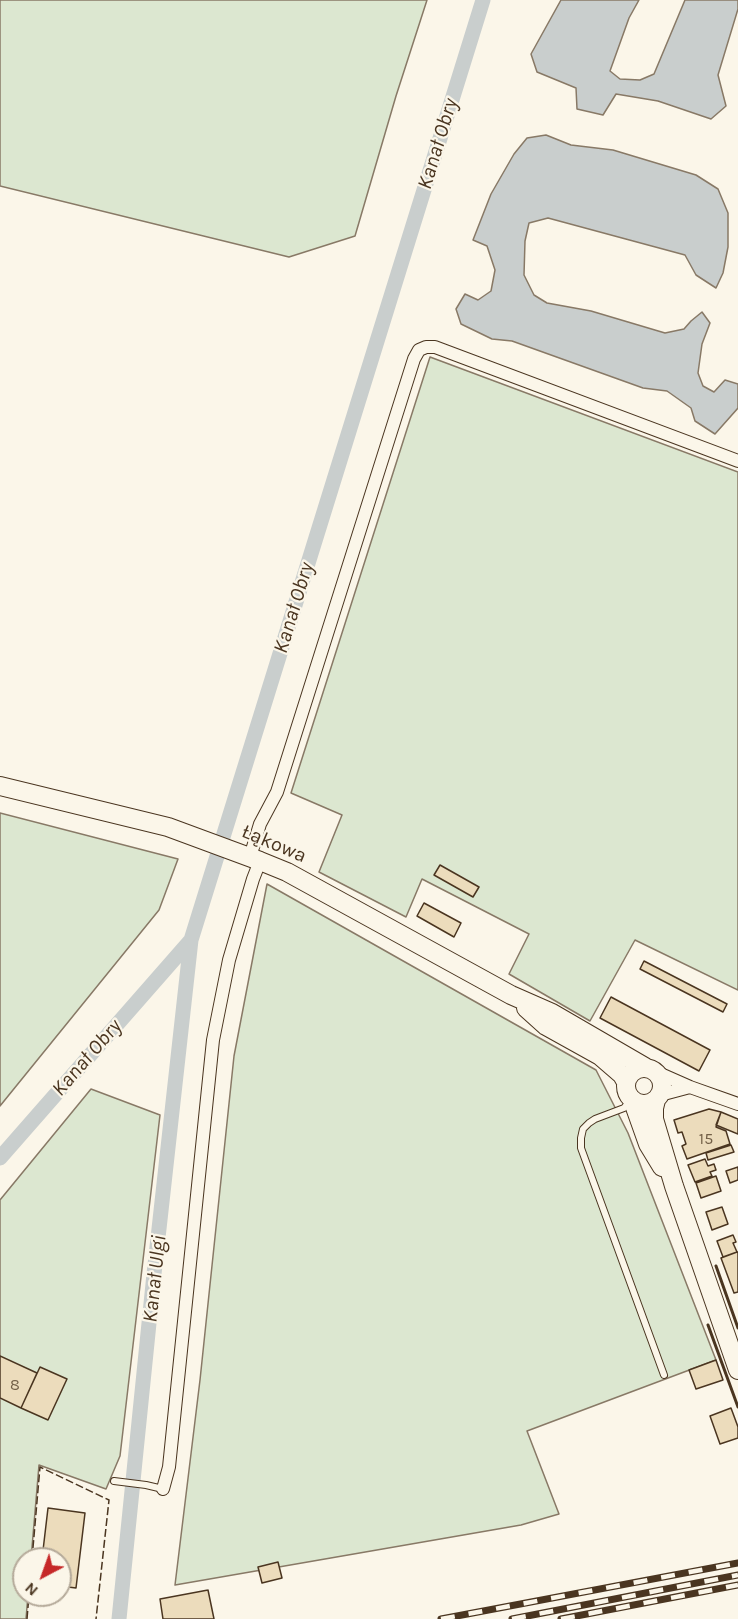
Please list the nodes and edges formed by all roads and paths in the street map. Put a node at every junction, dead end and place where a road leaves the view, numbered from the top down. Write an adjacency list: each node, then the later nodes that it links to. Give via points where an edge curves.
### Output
1 (738, 461): 3 (street, via 435,347 418,350 277,792 260,824)
2 (0, 786): 3 (street, Łąkowa, via 168,827)
3 (252, 858): 4 (street, Łąkowa, via 303,880); 15 (street, via 253,879 229,960 213,1040 169,1467)
4 (511, 995): 5 (street, Łąkowa, via 552,1013); 6 (street, Łąkowa, via 546,1026 600,1056)
5 (651, 1070): 6 (street, via 638,1068); 7 (street, Łąkowa); 8 (street, via 663,1083)
6 (626, 1082): 9 (street)
7 (690, 1086): 8 (street); 10 (street, Łąkowa)
8 (658, 1098): 9 (street, via 644,1104); 11 (street, via 654,1119)
9 (632, 1099): 11 (street, via 648,1144); 13 (lane, via 624,1108 595,1119 582,1129 581,1148)
10 (738, 1104)
11 (674, 1186): 12 (street)
12 (738, 1370)
13 (664, 1375)
14 (118, 1481): 15 (lane)
15 (163, 1489)

